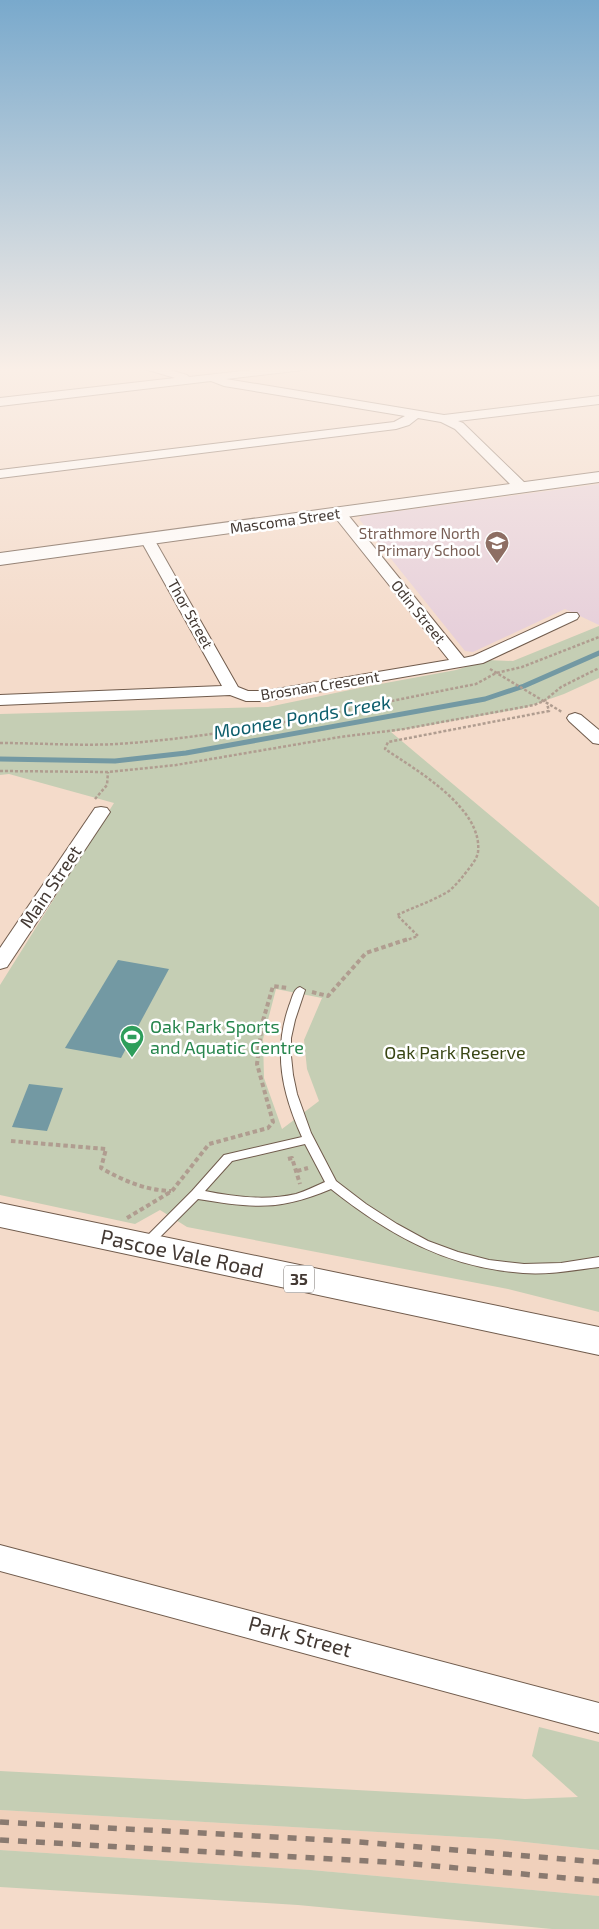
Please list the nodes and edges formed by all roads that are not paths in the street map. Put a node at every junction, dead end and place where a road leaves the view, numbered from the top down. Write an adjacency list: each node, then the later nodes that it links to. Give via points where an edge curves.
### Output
1 (137, 457): 3 (street)
2 (491, 457): 5 (street)
3 (0, 474)
4 (599, 478): 5 (main road, Mascoma Street)
5 (522, 488): 6 (main road, Mascoma Street)
6 (340, 513): 7 (main road, Mascoma Street); 10 (street, Odin Street)
7 (147, 540): 8 (main road, Mascoma Street); 11 (street, Thor Street)
8 (0, 560)
9 (572, 616): 10 (street, Brosnan Crescent, via 477,660)
10 (460, 663): 11 (street, Brosnan Crescent, via 264,696 246,696)
11 (232, 690): 12 (street, Brosnan Crescent)
12 (0, 700)
13 (575, 718): 14 (street)
14 (599, 739)
15 (95, 809): 16 (street, Main Street)
16 (0, 963)
17 (300, 990): 18 (lane, via 286,1039 286,1062 297,1108)
18 (310, 1139): 19 (lane); 20 (lane, via 228,1158)
19 (332, 1184): 20 (lane, via 297,1198 271,1203 245,1203); 23 (lane, via 379,1220 432,1248 459,1258 514,1268 550,1268)
20 (196, 1194): 22 (lane)
21 (0, 1214): 22 (main road, Pascoe Vale Road / 35)
22 (144, 1246): 24 (main road, Pascoe Vale Road / 35)
23 (599, 1262)
24 (599, 1341)
25 (0, 1558): 26 (street, Park Street)
26 (599, 1718)

